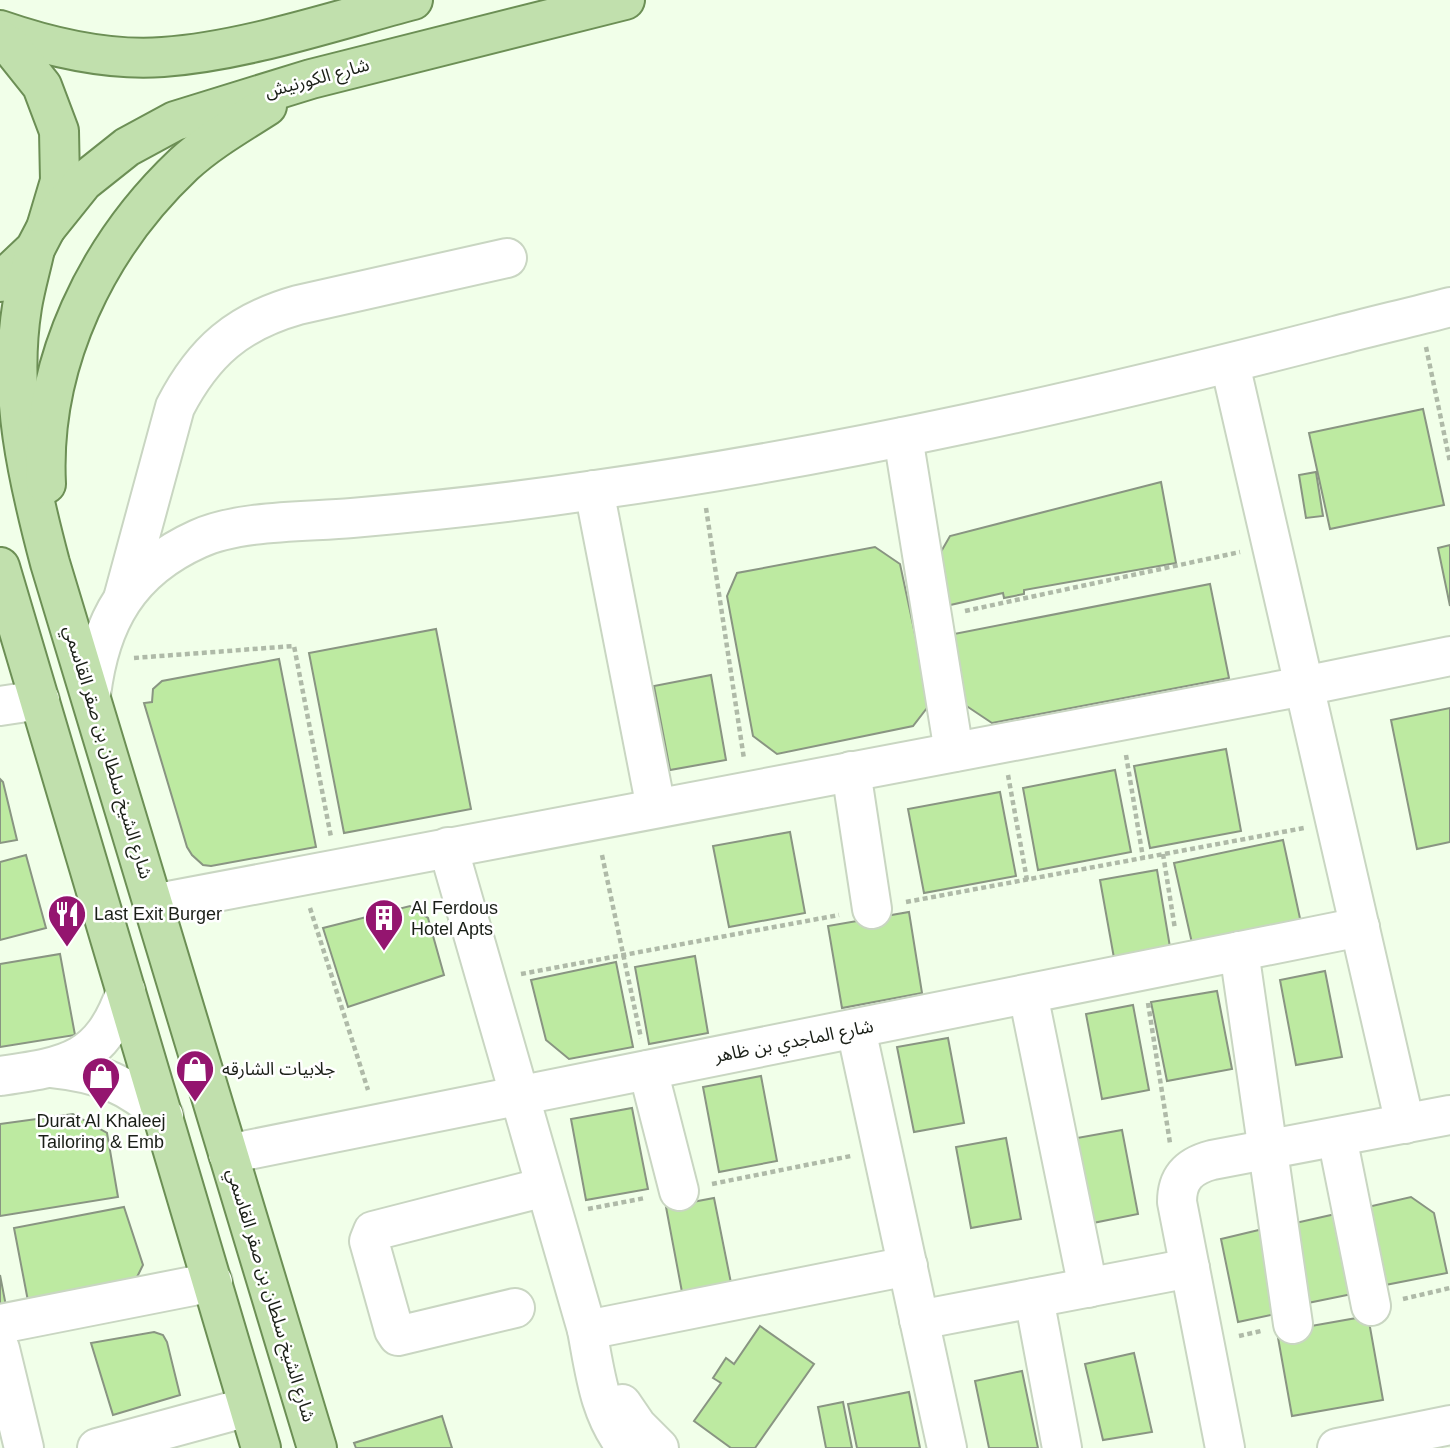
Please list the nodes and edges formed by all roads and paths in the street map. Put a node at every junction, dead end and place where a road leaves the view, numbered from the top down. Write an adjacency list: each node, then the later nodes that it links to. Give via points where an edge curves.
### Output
1 (413, 0): 3 (main road, via 224,49 161,57 97,55)
2 (625, 0): 5 (main road, شارع الكورنيش)
3 (0, 30)
4 (0, 39): 6 (main road, شارع الشيخ سلطان بن صقر القاسمي, via 42,86 59,131 60,180)
5 (311, 79): 6 (main road, شارع الكورنيش, via 175,121 127,148 83,181); 16 (main road, via 186,163 120,237 93,282 68,340 50,418 46,476)
6 (40, 238): 8 (main road, شارع الكورنيش); 16 (main road, شارع الشيخ سلطان بن صقر القاسمي, via 22,309 18,370 21,431)
7 (507, 258): 18 (street, via 285,309 224,341 204,360 175,407)
8 (0, 282)
9 (1435, 311): 10 (street); 12 (path)
10 (1230, 364): 11 (street); 15 (street)
11 (903, 437): 13 (street); 19 (street)
12 (1450, 462)
13 (701, 473): 14 (street); 29 (path)
14 (594, 491): 18 (street, via 236,528 172,552); 30 (street)
15 (1272, 546): 19 (path); 22 (street)
16 (50, 563): 21 (main road, شارع الشيخ سلطان بن صقر القاسمي)
17 (0, 567): 23 (main road)
18 (123, 598): 21 (street, via 106,628)
19 (932, 618): 27 (street)
20 (1450, 656): 22 (street)
21 (93, 678): 36 (path, via 294,646); 38 (main road, شارع الشيخ سلطان بن صقر القاسمي)
22 (1304, 686): 25 (street); 32 (street)
23 (40, 699): 24 (street); 46 (main road)
24 (0, 706)
25 (1120, 721): 26 (street); 35 (path)
26 (1002, 743): 27 (street); 37 (path)
27 (954, 752): 28 (street)
28 (851, 771): 29 (street); 39 (street)
29 (749, 791): 30 (street)
30 (656, 808): 31 (street)
31 (594, 820): 33 (street); 42 (path)
32 (1336, 822): 34 (path); 40 (street)
33 (448, 847): 36 (street); 45 (street)
34 (1163, 854): 35 (path); 43 (path)
35 (1143, 858): 37 (path)
36 (318, 872): 38 (street); 56 (path)
37 (1027, 880): 39 (path)
38 (153, 904): 60 (main road, شارع الشيخ سلطان بن صقر القاسمي)
39 (872, 908): 42 (path)
40 (1360, 927): 41 (street, شارع الماجدي بن ظاهر); 55 (street)
41 (1239, 951): 43 (street, شارع الماجدي بن ظاهر); 59 (street)
42 (624, 954): 45 (path); 50 (path)
43 (1180, 963): 44 (street, شارع الماجدي بن ظاهر)
44 (1143, 971): 47 (street, شارع الماجدي بن ظاهر); 61 (path)
45 (486, 980): 52 (street)
46 (127, 991): 49 (street, via 101,1041 78,1058); 54 (main road)
47 (1028, 994): 48 (street, شارع الماجدي بن ظاهر); 67 (street)
48 (856, 1029): 50 (street, شارع الماجدي بن ظاهر); 58 (street)
49 (51, 1068): 51 (street); 54 (street, via 112,1080)
50 (648, 1070): 52 (street, شارع الماجدي بن ظاهر); 62 (street)
51 (0, 1076)
52 (519, 1096): 56 (street, شارع الماجدي بن ظاهر); 63 (street)
53 (1450, 1115): 55 (street)
54 (164, 1116): 66 (main road)
55 (1405, 1124): 57 (street)
56 (378, 1125): 60 (street, شارع الماجدي بن ظاهر)
57 (1337, 1137): 59 (street); 69 (street)
58 (882, 1149): 62 (path); 64 (street)
59 (1268, 1150): 61 (street, via 1200,1163 1190,1169); 73 (street)
60 (229, 1154): 82 (main road, شارع الشيخ سلطان بن صقر القاسمي)
61 (1177, 1190): 65 (street)
62 (679, 1191): 63 (path)
63 (550, 1201): 70 (street, via 373,1231 369,1241 398,1336); 74 (street)
64 (908, 1266): 71 (street); 74 (street)
65 (1190, 1268): 67 (street); 87 (street)
66 (213, 1282): 72 (street); 76 (main road)
67 (1088, 1288): 68 (street)
68 (1034, 1298): 71 (street); 86 (street)
69 (1371, 1306)
70 (515, 1308)
71 (919, 1320): 85 (street)
72 (0, 1324)
73 (1293, 1324)
74 (586, 1330): 83 (street, via 605,1414); 84 (street, via 624,1408)
75 (0, 1349): 79 (street)
76 (248, 1407): 80 (street); 81 (main road)
77 (1450, 1425): 78 (street)
78 (1398, 1442): 88 (street)
79 (24, 1448)
80 (97, 1448)
81 (261, 1448)
82 (317, 1448)
83 (627, 1448)
84 (659, 1448)
85 (947, 1448)
86 (1062, 1448)
87 (1225, 1448)
88 (1338, 1448)

